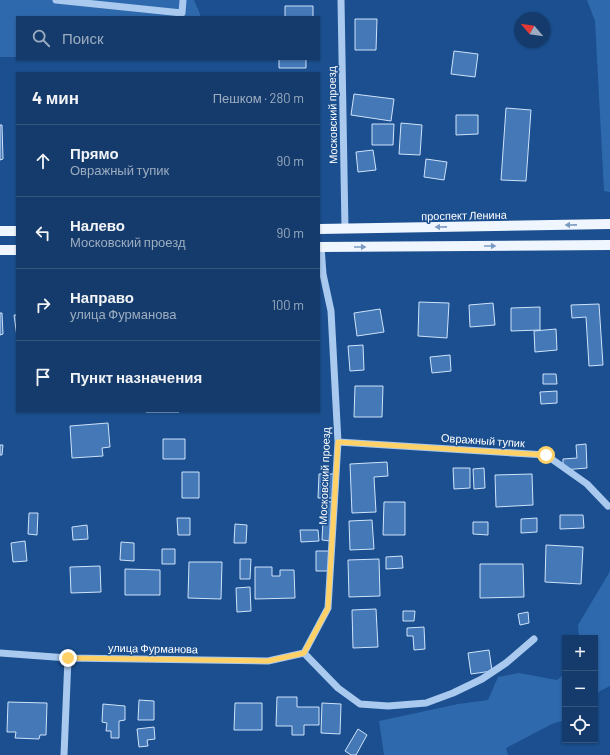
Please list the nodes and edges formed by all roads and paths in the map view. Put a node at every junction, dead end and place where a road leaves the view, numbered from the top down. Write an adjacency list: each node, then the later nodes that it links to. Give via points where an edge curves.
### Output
1 (56, 0): 2 (street, via 182,13)
2 (183, 0)
3 (341, 0): 6 (street, Московский проезд)
4 (610, 224): 6 (main road, проспект Ленина, one-way to 6)
5 (320, 229): 6 (main road, проспект Ленина)
6 (345, 229)
7 (0, 231): 8 (main road)
8 (16, 231)
9 (610, 245): 10 (main road, one-way to 9)
10 (320, 247): 13 (street, Московский проезд, via 331,311)
11 (0, 250): 12 (main road)
12 (16, 250)
13 (338, 442): 14 (street, Овражный тупик, via 546,455 587,484); 17 (street, Московский проезд, via 328,608)
14 (608, 506)
15 (534, 639): 17 (street, via 482,679 453,693 426,703 388,706 360,704 338,688)
16 (0, 653): 18 (street, улица Фурманова)
17 (304, 653): 18 (street, улица Фурманова, via 268,661)
18 (68, 658): 19 (street)
19 (64, 755)

